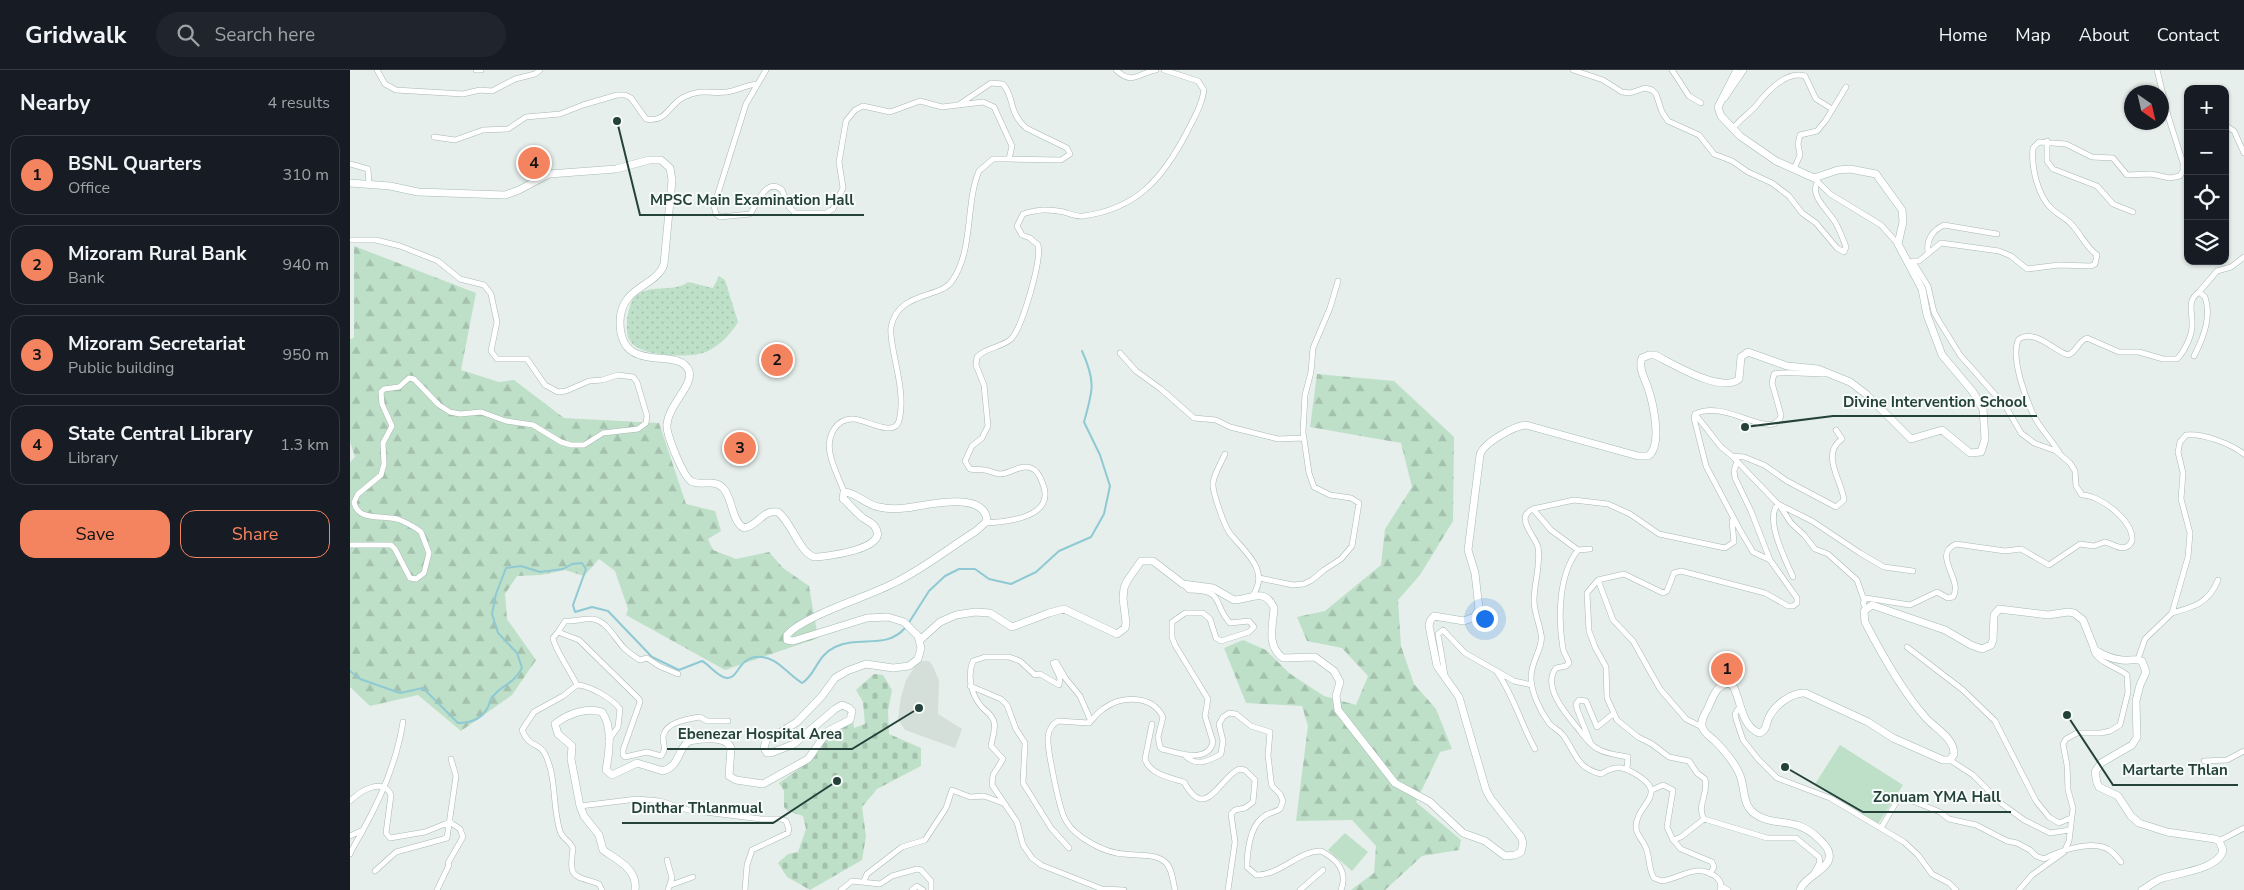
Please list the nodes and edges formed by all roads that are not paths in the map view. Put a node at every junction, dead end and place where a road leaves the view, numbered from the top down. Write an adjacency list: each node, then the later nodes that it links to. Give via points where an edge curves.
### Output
1 (377, 70): 4 (street, via 385,84 396,90 463,94 492,91)
2 (476, 70): 3 (street)
3 (480, 70)
4 (540, 70)
5 (766, 70): 14 (street)
6 (1116, 70): 7 (street, via 1131,79)
7 (1156, 70)
8 (1164, 70): 55 (street, via 1198,81 1204,90 1172,160 1151,186 1125,204 1104,212 1080,216 1039,208 1023,214 1017,226 1022,235 1038,245 1038,262 1016,334 1006,343 977,357 976,365 984,385 988,426 965,461 970,469 1000,474 1032,468 1038,474 1045,495 1033,514)
9 (1573, 70): 28 (street, via 1603,80 1622,92 1652,90 1668,121 1698,135 1714,154 1772,183 1816,222 1832,244 1844,252 1846,247 1836,223 1816,194)
10 (1672, 70): 16 (street, via 1689,96)
11 (1737, 70): 18 (street)
12 (1744, 70): 18 (street)
13 (2157, 70): 23 (street, via 2182,163 2180,176 2127,175 2113,158 2092,157 2066,144)
14 (757, 84): 17 (street, via 746,104 714,206 720,217 750,214 761,194 775,186 782,190 795,213 831,211 843,188 840,150 846,121 855,110 869,106 890,112 920,101 942,107); 22 (street, via 728,92 708,90 691,94 678,100 669,112 658,119 646,119 630,98 617,95 560,114 526,118 508,129 483,130 457,140)
15 (1846, 86): 19 (street)
16 (1701, 104)
17 (958, 106): 25 (street, via 984,102 992,105 1012,146); 25 (street, via 991,83 1003,84 1020,124 1067,148 1070,154 1061,160)
18 (1718, 107): 20 (street)
19 (1832, 109): 20 (street, via 1816,98 1806,76 1796,73 1778,81); 27 (street, via 1817,131 1800,135 1800,155)
20 (1730, 127): 27 (street, via 1767,156)
21 (2229, 128): 24 (street, via 2234,131)
22 (434, 137)
23 (2047, 141): 31 (street, via 2048,161 2053,169 2096,186 2113,204); 35 (street, via 2035,144 2032,153 2042,196 2054,211 2072,223 2097,255 2095,264 2027,269 1999,251 1947,243 1937,244)
24 (2244, 153)
25 (1010, 159): 51 (street, via 993,159 978,171 965,247 953,281 940,290 914,299 894,319 891,335 900,394 899,423 888,428 856,418 848,419 840,422 831,433 829,452)
26 (350, 164): 30 (street, via 368,169)
27 (1794, 169): 28 (street)
28 (1816, 180): 34 (street, via 1830,194 1881,225); 34 (street, via 1843,170 1876,174 1902,210)
29 (350, 183): 30 (street)
30 (369, 184): 51 (street, via 418,192 505,195 549,174 616,169 656,159 666,163 672,180 664,264 658,275 631,295 621,313 620,323 622,335 632,352 647,358 680,362 688,369 690,379 672,406 666,427 683,470 692,482 724,488 744,528 768,512 778,512 807,553 814,557 865,547 876,536 874,525 844,499)
31 (2133, 212)
32 (1997, 234): 35 (street, via 1944,225 1932,235)
33 (350, 240): 56 (street, via 376,240 400,246 438,262 460,279 484,285 490,294 497,322 492,347 497,359 527,359 545,385 558,392 589,380 618,375 633,377 647,416 642,428 607,433 584,445 571,445 533,425 506,421 481,412 450,412 410,378 399,387 381,392 381,401 392,426 383,443 383,468 354,502 361,514 400,520 422,532 429,552 424,573 416,579 410,578 390,545)
34 (1899, 247): 37 (street); 42 (street, via 1922,289 1927,315 1942,355 1983,409 1983,448 1978,453 1970,453 1942,430 1911,439 1866,394)
35 (1928, 252): 37 (street, via 1919,261)
36 (2244, 257): 39 (street, via 2231,267 2217,271)
37 (1912, 262): 47 (street, via 1928,286 1938,321 1960,355 2006,407 2021,433 2034,444)
38 (1338, 280): 45 (street, via 1313,348 1311,372 1304,395)
39 (2199, 292): 41 (street, via 2207,305 2202,339); 47 (street, via 2191,301 2192,329 2177,359 2119,352 2087,338 2068,355 2035,337 2026,336 2019,340 2015,353 2025,393 2036,420 2052,438)
40 (1120, 353): 45 (street, via 1136,371 1194,418 1216,420 1230,427 1278,439)
41 (2194, 356)
42 (1830, 373): 43 (street, via 1774,374 1772,383 1781,415 1774,424 1726,412); 77 (street, via 1787,366 1748,352 1741,357 1740,380 1725,384 1688,373 1649,354 1641,362 1656,431 1654,451 1648,456 1526,425 1516,427 1485,446 1480,455 1468,550 1475,573 1479,608 1474,616 1464,621 1438,615 1430,621 1436,662)
43 (1695, 414): 49 (street, via 1720,447); 54 (street, via 1694,424 1706,466)
44 (1836, 430): 49 (street, via 1842,439 1836,443 1832,462 1844,500 1836,507 1764,465)
45 (1303, 438): 62 (street, via 1314,487 1359,503 1352,546 1341,559 1304,584)
46 (1225, 454): 62 (street, via 1213,482 1214,491 1227,528 1249,554)
47 (2060, 454): 67 (street, via 2074,468 2076,486 2082,495 2089,495 2110,507 2124,522 2132,537 2126,548 2105,542 2094,546 2080,544 2049,564 2021,549 2005,551 1956,544 1946,557 1956,587 1953,597 1937,592 1910,605 1873,598)
48 (2244, 454): 69 (street, via 2197,435 2186,435 2180,442 2181,493 2190,541)
49 (1732, 456): 50 (street)
50 (1737, 460): 52 (street); 59 (street, via 1735,478)
51 (844, 492): 55 (street, via 872,506 891,509 963,501 983,509 987,517)
52 (1779, 505): 60 (street, via 1812,521 1884,567); 61 (street, via 1773,510 1776,536); 67 (street, via 1815,549 1828,554 1857,580)
53 (1534, 509): 54 (street, via 1574,500 1608,504 1630,514 1659,534 1725,548 1734,542); 58 (street, via 1551,530); 79 (street, via 1527,514 1526,525 1538,551 1534,602 1542,642 1532,663)
54 (1732, 515): 59 (street, via 1753,552)
55 (985, 523): 71 (street, via 896,583 802,624 788,633 787,640 793,641 867,618 893,617 904,622)
56 (350, 545)
57 (1590, 549): 58 (street)
58 (1578, 550): 89 (street, via 1567,572 1561,606 1563,648 1569,663 1554,670 1552,683 1562,710)
59 (1770, 560): 63 (street, via 1797,598 1797,603 1792,606 1765,593 1681,571 1674,573 1663,594 1624,574)
60 (1913, 571)
61 (1793, 577)
62 (1259, 578): 66 (street)
63 (1598, 580): 82 (street, via 1587,593 1588,631 1606,667 1607,698); 87 (street, via 1613,620 1633,641 1660,689 1686,719)
64 (2218, 580): 69 (street, via 2214,590 2203,601)
65 (1183, 584): 66 (street, via 1212,588 1237,600); 71 (street, via 1153,561 1141,561 1124,588 1126,623 1117,634 1064,609 1012,626 984,611 956,615 940,622); 92 (street, via 1188,590 1209,592 1215,596 1230,623 1249,621 1254,627 1249,632 1221,640 1216,638 1210,620 1203,613 1185,612 1172,622 1176,645 1208,698 1205,716 1213,742 1205,754)
66 (1253, 595): 77 (street, via 1264,597 1273,604 1272,641 1280,657 1315,657 1338,676 1338,710 1395,783 1430,802 1463,833 1485,841 1505,856 1515,856 1521,852 1523,843 1486,790 1459,697)
67 (1864, 600): 68 (street)
68 (1866, 609): 72 (street, via 1872,605 1885,608 1945,630 1982,649 1991,645 1994,614 1999,609 2048,615 2068,612 2083,620); 94 (street, via 1866,622 1911,700 1951,742 1954,754)
69 (2172, 613): 74 (street, via 2145,639)
70 (558, 632): 76 (street, via 565,621 596,619 625,650 640,660 647,658); 78 (street, via 553,638 554,643); 83 (street, via 579,640 639,698 623,750 625,757 647,752 661,756 665,732 676,723 700,716 708,720)
71 (919, 638): 88 (street, via 920,653 914,663 902,668 866,664 847,671 835,678 797,722 767,737 764,748 771,753 794,744 838,707 846,706 852,711 850,720 828,731 808,759 763,784 729,776 730,748 723,740 689,741 674,766 663,771 637,763 612,774 606,770)
72 (2092, 646): 74 (street, via 2110,657); 102 (street, via 2097,657 2127,675 2128,692 2120,725 2115,729 2101,733 2077,733 2062,744 2073,808)
73 (1907, 647): 102 (street, via 1963,690 1995,721 2029,789 2049,817 2059,823)
74 (2138, 659): 111 (street, via 2145,664 2146,672 2136,701 2137,737 2132,744 2101,763 2095,772 2097,783 2118,796 2139,823 2167,832)
75 (1496, 670): 77 (street, via 1465,652 1443,630 1438,634); 79 (street, via 1514,681); 90 (street)
76 (678, 674)
77 (1445, 676)
78 (577, 685): 88 (street, via 617,704 620,709 618,727); 127 (street, via 534,712 522,730 527,740 541,748 547,758 560,833 572,846 573,872 583,880 599,884)
79 (1532, 685): 96 (street, via 1540,709 1548,722 1561,732 1580,763 1601,774 1614,767)
80 (970, 686): 85 (street, via 972,664 979,658 1015,659 1035,676 1040,674 1059,685 1060,678 1053,663 1056,662 1080,696); 100 (street, via 979,704 993,719 991,746 1003,759 993,775 992,785); 112 (street, via 1008,705 1016,729 1025,742 1023,783 1051,828)
81 (1740, 706): 87 (street, via 1733,686 1724,684 1716,691 1703,717); 94 (street, via 1753,729 1759,733 1765,729 1770,715 1779,705 1805,693 1868,722 1893,738 1943,760); 105 (street, via 1735,714 1743,740 1777,778 1830,798)
82 (1613, 714): 89 (street, via 1597,727 1586,701 1578,702 1577,709); 103 (street, via 1638,737 1666,755 1689,761 1705,779 1700,810)
83 (728, 720)
84 (403, 722): 97 (street, via 395,759)
85 (1089, 723): 92 (street, via 1106,707 1140,699 1159,709 1163,717 1158,737 1160,747); 136 (street, via 1058,721 1048,733 1066,821 1082,837 1101,848 1162,860 1168,865)
86 (1152, 724): 137 (street, via 1147,764 1158,774 1184,782 1187,789 1198,797 1215,795 1239,769 1245,770 1255,780 1253,802 1231,814 1235,842)
87 (1702, 727): 120 (street, via 1735,765 1743,782 1748,808 1760,817 1803,827 1828,849 1827,864)
88 (608, 741): 101 (street, via 606,720 599,711 581,711 555,724 558,734 572,746 571,759)
89 (1591, 744): 96 (street, via 1607,753 1628,757)
90 (1535, 749)
91 (2244, 751): 95 (street, via 2227,760)
92 (1184, 754): 139 (street, via 1188,760 1200,763 1221,754 1223,742 1219,724 1229,713 1236,714 1251,726 1270,732 1268,755 1272,786 1283,801 1280,809 1263,816 1254,826 1247,867 1256,875 1269,874 1309,853 1321,851 1343,872)
93 (452, 759): 104 (street, via 456,776)
94 (1950, 760): 108 (street, via 1973,775 2002,804 2024,820 2050,834)
95 (2204, 761)
96 (1627, 769): 98 (street, via 1642,778)
97 (384, 786): 99 (street, via 364,791); 104 (street, via 391,795 386,833 390,838 430,830); 107 (street)
98 (1652, 790): 110 (street, via 1663,786 1673,790 1667,827); 119 (street, via 1651,798 1638,815 1636,826 1647,850 1654,878 1665,881 1691,871)
99 (350, 801)
100 (1003, 802): 123 (street, via 984,796 970,797 952,790 946,808 925,840 902,847 867,874); 135 (street, via 1018,824 1023,845 1041,865 1102,889)
101 (580, 806): 128 (street, via 600,835 604,850 620,860 630,872); 130 (street, via 637,799 660,801 688,810 762,819 781,818 786,821 788,833 752,850)
102 (2071, 818): 108 (street)
103 (1704, 819): 110 (street); 120 (street, via 1767,838 1796,838 1819,857 1819,865)
104 (450, 822): 118 (street, via 447,838 396,852); 126 (street, via 460,828 463,837 448,862 450,865)
105 (1881, 828): 113 (street, via 1900,796 1940,812 1949,819 1976,825 2044,859); 142 (street, via 1904,842 1932,874)
106 (2244, 828): 111 (street)
107 (364, 830): 109 (street); 114 (street)
108 (2070, 830): 113 (street)
109 (350, 836)
110 (1674, 840): 119 (street, via 1681,849 1712,862 1714,867)
111 (2219, 841): 144 (street, via 2223,850 2216,861 2191,872 2160,879)
112 (1069, 848)
113 (2064, 852): 116 (street, via 2102,847 2110,850); 143 (street, via 2032,875)
114 (350, 854)
115 (667, 860): 124 (street, via 672,878)
116 (2121, 862)
117 (1323, 870): 138 (street)
118 (375, 871)
119 (1710, 874): 125 (street, via 1716,877)
120 (1813, 874): 141 (street)
121 (693, 877): 122 (street)
122 (682, 882): 124 (street); 129 (street)
123 (864, 882): 131 (street, via 852,881); 134 (street, via 880,884 892,876 917,869 931,881)
124 (670, 887)
125 (1721, 888): 140 (street)
126 (438, 890)
127 (602, 890)
128 (635, 890)
129 (684, 890)
130 (745, 890)
131 (841, 890)
132 (912, 890): 133 (street, via 917,886)
133 (923, 890)
134 (931, 890)
135 (1124, 890)
136 (1175, 890)
137 (1228, 890)
138 (1300, 890)
139 (1341, 890)
140 (1728, 890)
141 (1800, 890)
142 (1956, 890)
143 (2019, 890)
144 (2142, 890)

